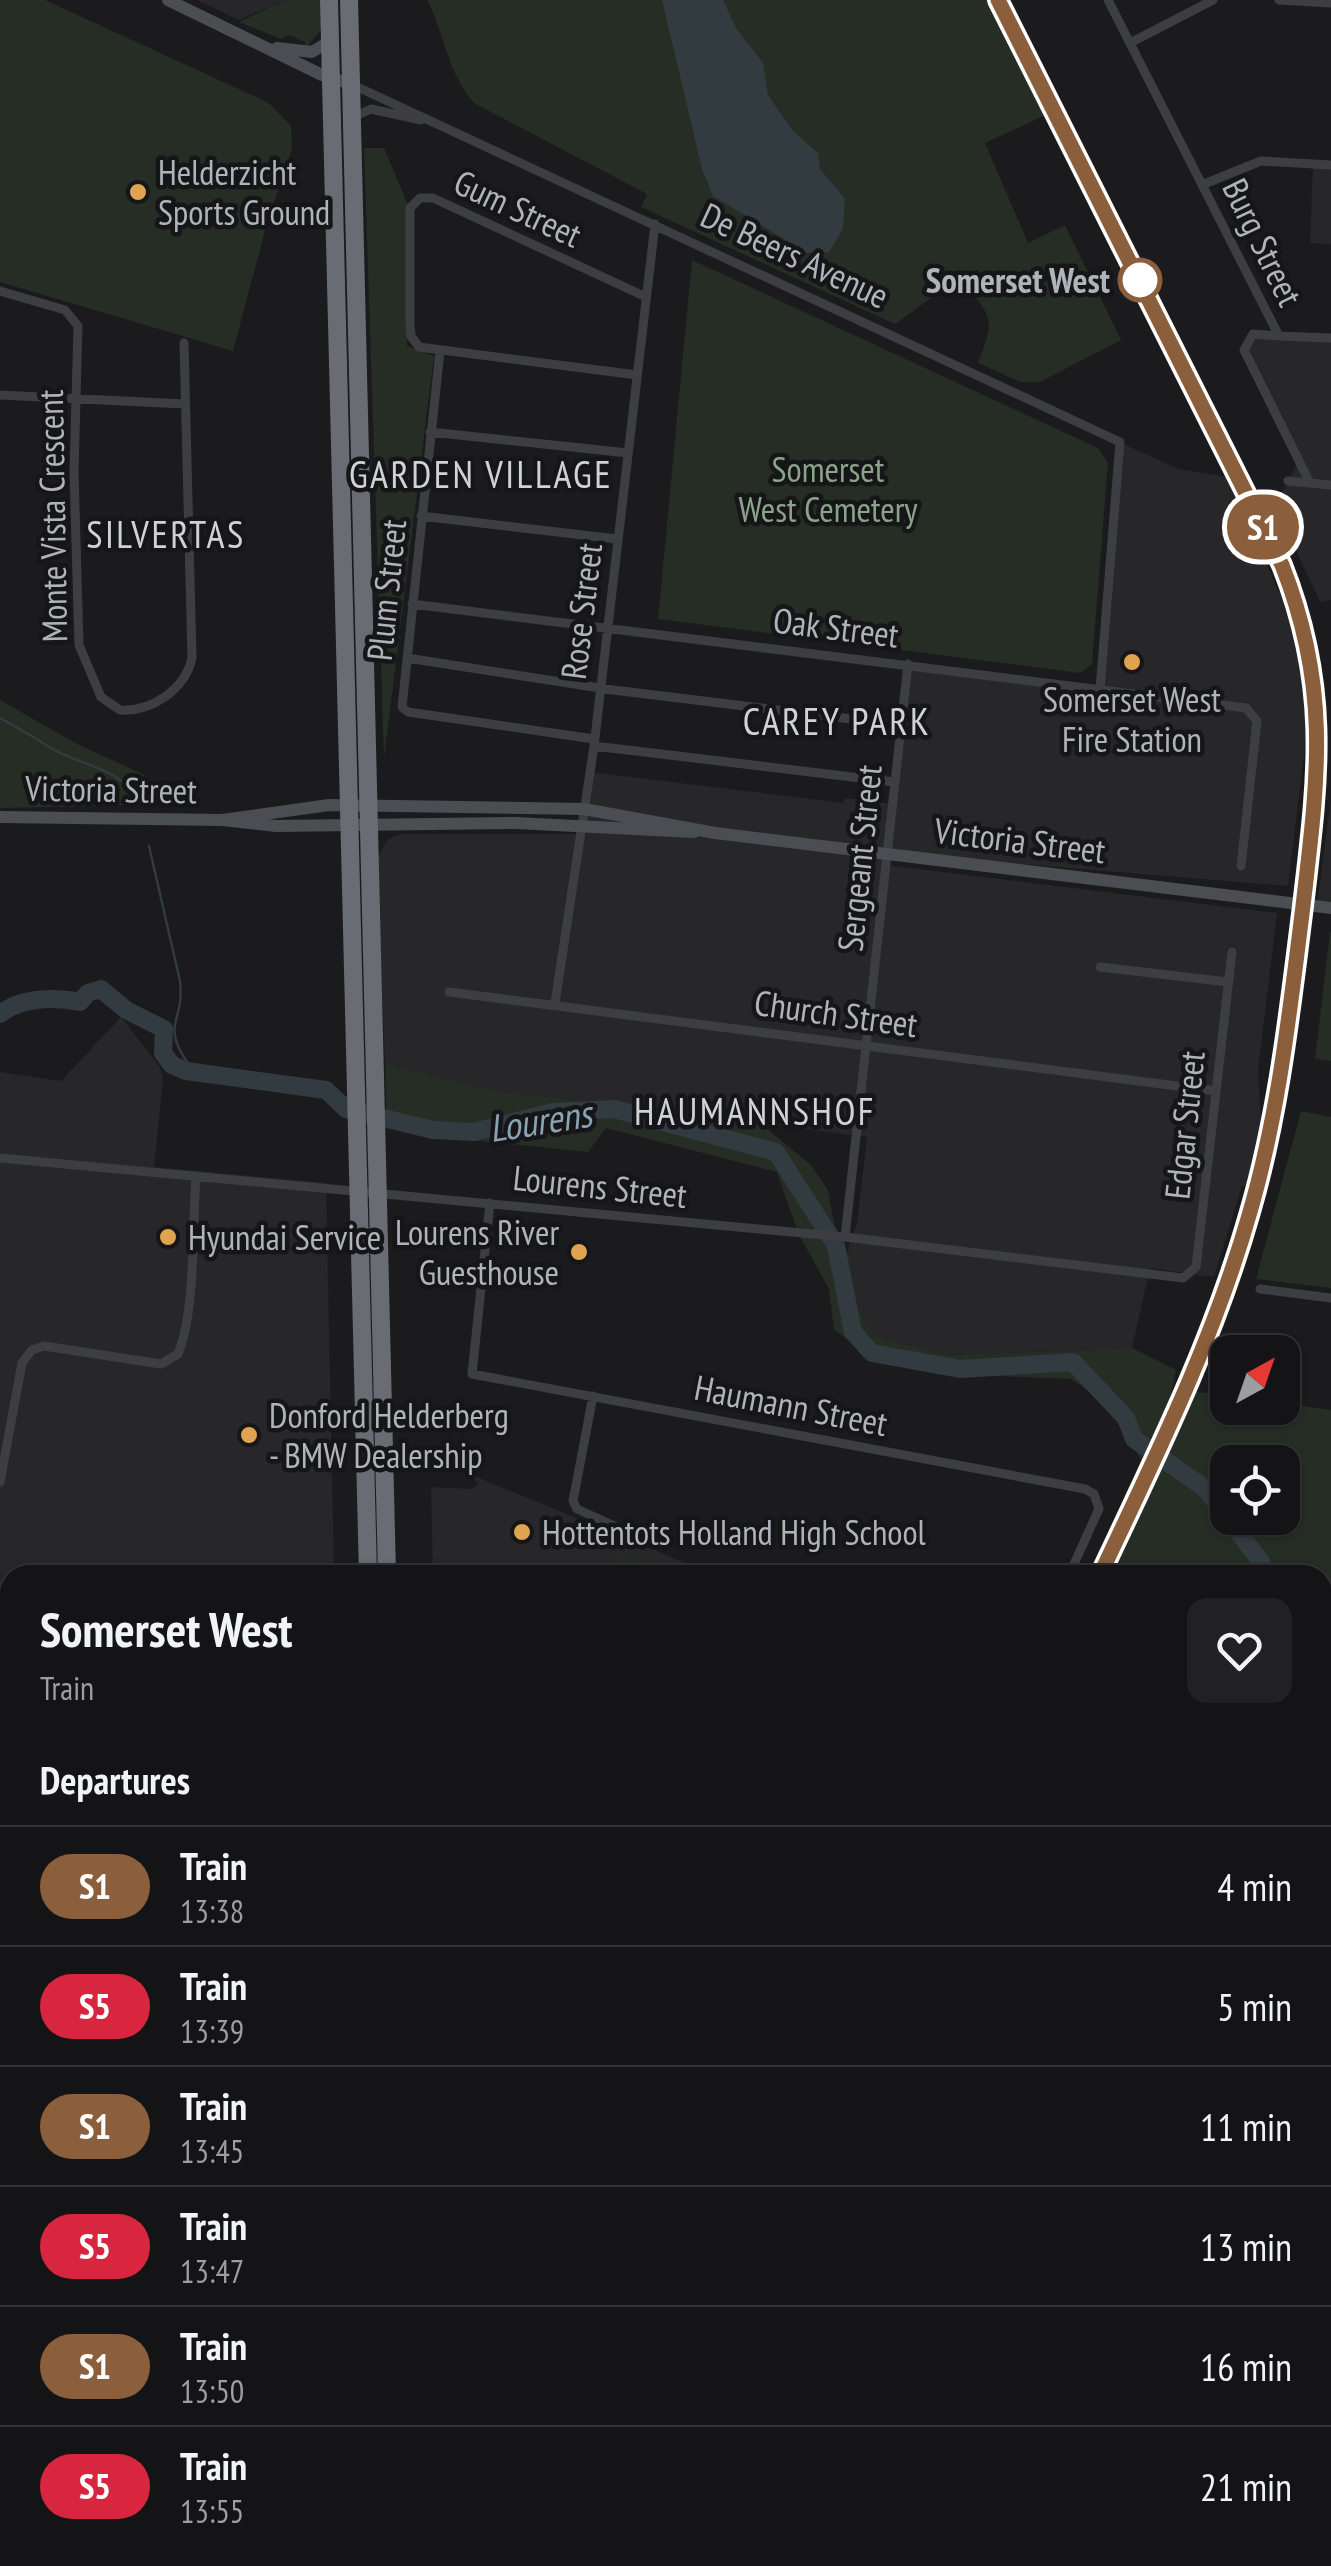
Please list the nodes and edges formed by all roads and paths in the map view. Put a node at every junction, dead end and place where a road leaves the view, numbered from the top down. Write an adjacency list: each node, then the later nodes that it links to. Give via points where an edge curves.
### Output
1 (168, 0): 10 (main road, De Beers Avenue)
2 (330, 0): 8 (highway)
3 (349, 0): 12 (highway)
4 (1108, 0): 9 (street, Burg Street)
5 (1214, 0): 9 (street)
6 (1279, 0): 7 (street)
7 (1331, 3)
8 (330, 41): 10 (main road, De Beers Avenue, via 312,52); 11 (highway)
9 (1130, 42): 16 (street, Burg Street)
10 (267, 46): 11 (main road, De Beers Avenue)
11 (331, 78): 12 (main road, De Beers Avenue); 45 (highway)
12 (350, 84): 13 (highway); 14 (street, De Beers Avenue)
13 (351, 118): 14 (street, De Beers Avenue, via 372,109); 45 (highway)
14 (444, 124): 17 (street, De Beers Avenue)
15 (1331, 165): 16 (street, via 1261,162)
16 (1204, 184): 20 (street, Burg Street)
17 (655, 224): 19 (street, Rose Street); 40 (street, De Beers Avenue, via 1120,442)
18 (0, 291): 26 (street, Monte Vista Crescent, via 73,316)
19 (646, 296): 23 (street, Gum Street, via 433,198 420,198 408,223 411,336 419,346); 24 (street, Rose Street)
20 (1279, 336): 21 (street); 31 (street, Burg Street, via 1253,334 1244,350)
21 (1331, 338)
22 (184, 343): 27 (street, Monte Vista Crescent)
23 (440, 351): 24 (street); 28 (street, Plum Street)
24 (637, 375): 29 (street, Rose Street)
25 (0, 395): 26 (street)
26 (75, 399): 27 (street); 27 (street, Monte Vista Crescent, via 80,656 101,697 124,711 160,700 187,673 192,658)
27 (185, 404)
28 (430, 432): 29 (street); 33 (street, Plum Street)
29 (628, 453): 34 (street, Rose Street)
30 (1288, 481): 31 (street)
31 (1310, 483): 32 (street)
32 (1331, 485)
33 (421, 516): 34 (street); 35 (street, Plum Street)
34 (618, 539): 36 (street, Rose Street)
35 (412, 604): 36 (street, Oak Street); 37 (street, Plum Street)
36 (606, 626): 38 (street, Oak Street); 39 (street, Rose Street)
37 (407, 658): 39 (street); 42 (street, Plum Street, via 402,701 408,712)
38 (908, 664): 40 (street, Oak Street); 41 (street, Sergeant Street)
39 (599, 688): 41 (street); 42 (street, Rose Street)
40 (1100, 689): 50 (street, Oak Street, via 1252,712 1257,721)
41 (901, 725): 43 (street, Sergeant Street)
42 (594, 742): 43 (street); 44 (street, Rose Street)
43 (894, 782): 49 (street, Sergeant Street)
44 (584, 809): 45 (main road, Victoria Street); 47 (street, Rose Street); 48 (main road, Victoria Street)
45 (360, 814): 46 (main road, Victoria Street, via 276,826); 47 (main road, Victoria Street); 61 (highway); 62 (highway)
46 (0, 817)
47 (581, 827): 48 (main road, Victoria Street); 56 (street, Rose Street)
48 (701, 831): 49 (main road, Victoria Street)
49 (886, 854): 51 (main road, Victoria Street); 57 (street, Sergeant Street)
50 (1241, 866)
51 (1331, 908)
52 (1232, 952): 54 (street, Edgar Street)
53 (1100, 967): 54 (street)
54 (1228, 982): 58 (street, Edgar Street)
55 (449, 992): 56 (street, Church Street)
56 (555, 1003): 57 (street, Church Street)
57 (866, 1045): 58 (street, Church Street); 64 (street, Sergeant Street)
58 (1216, 1092): 65 (street, Edgar Street)
59 (0, 1158): 60 (street, Lourens Street)
60 (196, 1177): 61 (street, Lourens Street); 69 (street, via 192,1274 180,1349 161,1364 44,1346 28,1353)
61 (356, 1190): 62 (street, Lourens Street); 71 (highway)
62 (379, 1192): 63 (street, Lourens Street); 72 (highway)
63 (490, 1203): 64 (street, Lourens Street); 68 (street, Haumann Street, via 472,1374)
64 (840, 1237): 65 (street, Lourens Street)
65 (1192, 1274)
66 (1260, 1289): 67 (street)
67 (1331, 1298)
68 (593, 1396): 70 (street, via 572,1501); 73 (street, Haumann Street, via 1090,1491 1099,1508)
69 (0, 1482)
70 (621, 1529)
71 (368, 1565)
72 (387, 1565)
73 (1073, 1565)

